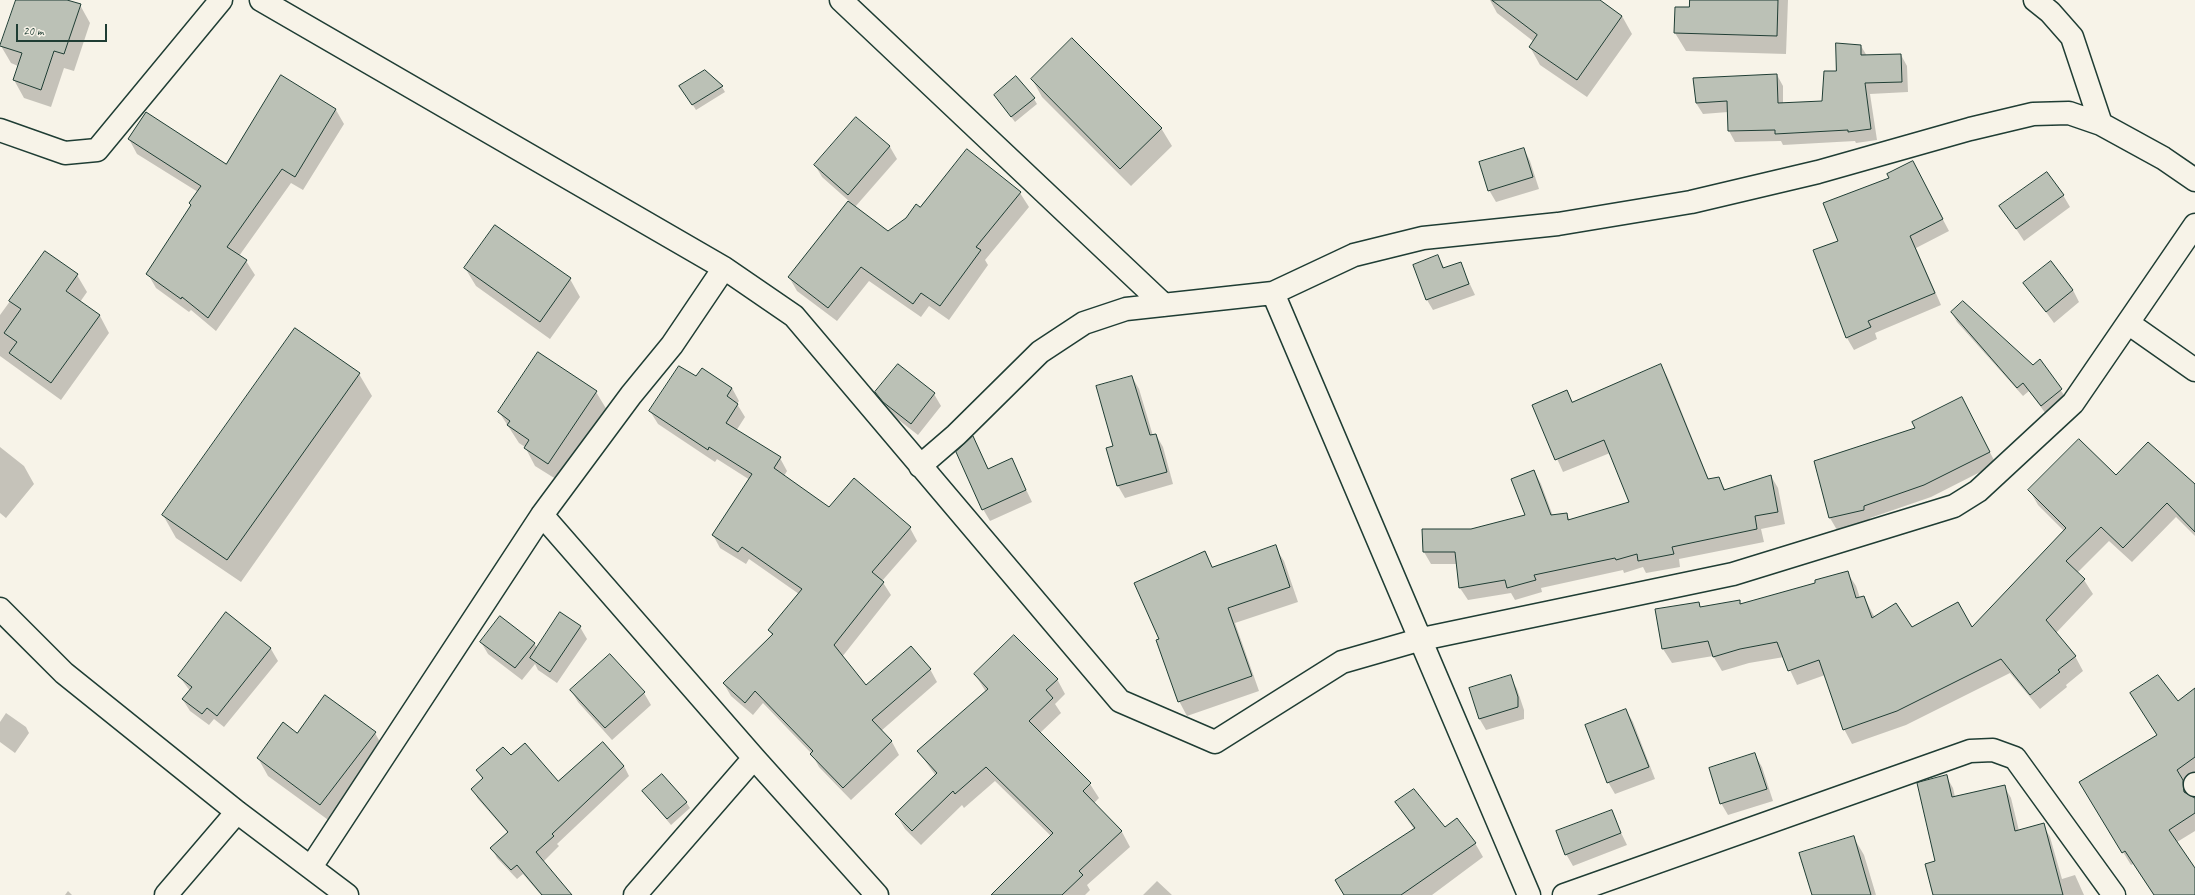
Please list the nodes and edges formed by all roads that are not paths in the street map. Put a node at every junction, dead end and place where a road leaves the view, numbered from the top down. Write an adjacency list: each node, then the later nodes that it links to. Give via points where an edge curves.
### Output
1 (221, 0): 6 (street, via 97,150 64,153)
2 (261, 0): 9 (street)
3 (841, 0): 11 (street)
4 (2035, 0): 5 (street, via 2050,12 2072,37)
5 (2101, 124): 7 (street, via 2163,158); 10 (street, via 2069,113 2033,114 1818,172 1691,202 1558,224 1423,238 1354,255)
6 (0, 130)
7 (2195, 180)
8 (2195, 225): 12 (street)
9 (724, 268): 14 (street, via 794,316); 15 (street, via 672,345 631,395)
10 (1273, 292): 11 (street); 17 (street)
11 (1164, 305): 14 (street, via 1126,309 1084,323 1040,352 956,435)
12 (2128, 323): 13 (street); 17 (street, via 2073,403 1978,491 1954,506 1733,574)
13 (2195, 370)
14 (920, 466): 17 (street, via 1120,701 1215,742 1342,662)
15 (542, 515): 18 (street); 20 (street)
16 (0, 609): 19 (street, via 64,673)
17 (1422, 639): 25 (street)
18 (754, 758): 23 (street); 24 (street)
19 (236, 812): 20 (street); 21 (street)
20 (311, 867): 22 (street)
21 (166, 895)
22 (347, 895)
23 (635, 895)
24 (877, 895)
25 (1529, 895)
26 (1564, 895): 27 (street, via 1970,751 1993,750 2015,758)
27 (2114, 895)

